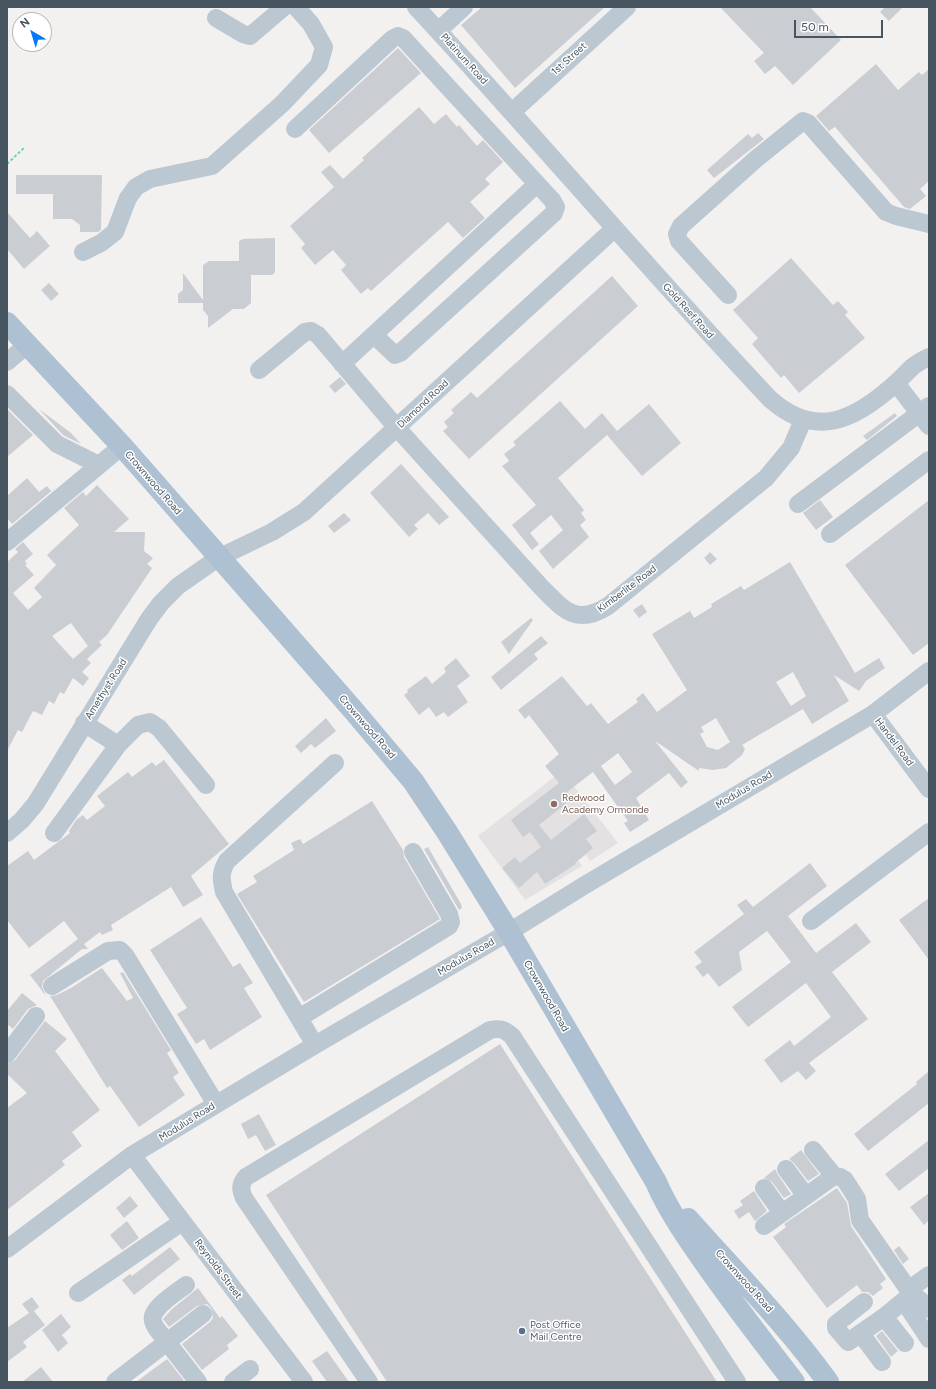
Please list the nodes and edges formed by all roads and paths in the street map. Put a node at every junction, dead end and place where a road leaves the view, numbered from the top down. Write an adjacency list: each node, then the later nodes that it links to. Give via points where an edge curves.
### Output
1 (284, 7): 6 (street, via 250,36)
2 (296, 7): 15 (street, via 311,24 324,48 319,65 282,104 212,166 150,179 136,187 128,198 114,232 101,243)
3 (416, 7): 7 (street, Platinum Road)
4 (464, 7): 7 (street)
5 (626, 7): 8 (street, 1st Street)
6 (216, 18)
7 (438, 31): 8 (street, Platinum Road)
8 (512, 112): 14 (street, Gold Reef Road)
9 (295, 129): 12 (street, via 398,36 403,38)
10 (25, 147): 11 (path)
11 (7, 164)
12 (536, 184): 18 (street); 18 (street, via 552,200 556,207 554,213 400,353 390,353)
13 (929, 224): 16 (street, via 886,212 808,123 802,121 681,226 677,234 679,241)
14 (614, 229): 28 (street, Gold Reef Road, via 770,399 786,413); 29 (street, Diamond Road)
15 (83, 252)
16 (728, 295)
17 (7, 323): 19 (main road, Crownwood Road)
18 (374, 335): 22 (street)
19 (26, 345): 21 (street); 30 (main road, Crownwood Road)
20 (929, 357): 25 (street, Gold Reef Road, via 912,366)
21 (7, 362)
22 (342, 364): 24 (street, Kimberlite Road, via 311,330 305,332); 29 (street, Kimberlite Road)
23 (929, 368): 25 (street, Gold Reef Road)
24 (259, 370)
25 (897, 383): 27 (street); 28 (street, Gold Reef Road, via 869,405 851,414 821,422)
26 (7, 394): 32 (street, via 57,444)
27 (926, 415): 33 (street)
28 (802, 420): 29 (street, Kimberlite Road, via 791,448 766,478 608,606 582,616 562,608 541,587)
29 (397, 428): 36 (street, Diamond Road, via 304,512 272,532)
30 (122, 446): 32 (street); 36 (main road, Crownwood Road)
31 (929, 460): 34 (street)
32 (99, 465): 35 (street)
33 (798, 504)
34 (830, 534)
35 (7, 542)
36 (218, 558): 39 (street, Amethyst Road, via 178,586 161,603); 49 (main road, Crownwood Road, via 412,781)
37 (929, 671): 38 (street, Modulus Road)
38 (873, 714): 43 (street, Handel Road); 49 (street, Modulus Road)
39 (84, 723): 40 (street); 45 (street, Amethyst Road, via 36,803)
40 (118, 745): 42 (street, via 138,725 150,722 159,728); 46 (street)
41 (335, 763): 52 (street, via 227,861 221,871 224,892)
42 (206, 785)
43 (929, 788)
44 (929, 832): 48 (street)
45 (7, 833)
46 (54, 833)
47 (413, 852): 52 (street, via 449,914 449,926)
48 (811, 921)
49 (509, 932): 53 (street, Modulus Road); 60 (main road, Crownwood Road)
50 (52, 986): 55 (street, via 108,951 120,950)
51 (36, 1016): 54 (street)
52 (299, 1018): 53 (street)
53 (315, 1045): 55 (street, Modulus Road)
54 (7, 1054)
55 (216, 1104): 57 (street, Modulus Road)
56 (813, 1150): 59 (street)
57 (132, 1156): 64 (street, Reynolds Street); 66 (street, Modulus Road)
58 (786, 1169): 62 (street)
59 (834, 1176): 62 (street); 70 (street, via 845,1180 857,1200 860,1220)
60 (656, 1182): 86 (main road, Crownwood Road, via 687,1238); 87 (main road, Crownwood Road, via 777,1317)
61 (764, 1188): 63 (street)
62 (806, 1196): 63 (street)
63 (782, 1213): 65 (street)
64 (182, 1222): 69 (street); 83 (street, Reynolds Street)
65 (764, 1226)
66 (7, 1249)
67 (929, 1275): 70 (street)
68 (186, 1285): 76 (street, via 157,1308 152,1316 152,1322)
69 (78, 1293)
70 (916, 1298): 73 (street); 75 (street, via 909,1305 909,1309)
71 (864, 1302): 74 (street, via 836,1324 836,1328 848,1342)
72 (203, 1314): 76 (street)
73 (884, 1317): 74 (street); 77 (street)
74 (860, 1334): 78 (street)
75 (929, 1339)
76 (167, 1342): 80 (street); 81 (street)
77 (905, 1343)
78 (882, 1362)
79 (250, 1369): 82 (street)
80 (115, 1382)
81 (198, 1382)
82 (233, 1382)
83 (304, 1382)
84 (369, 1382): 85 (street, via 244,1198 240,1190 241,1183 246,1177 490,1030 499,1028 512,1036)
85 (738, 1382)
86 (794, 1382)
87 (828, 1382)

